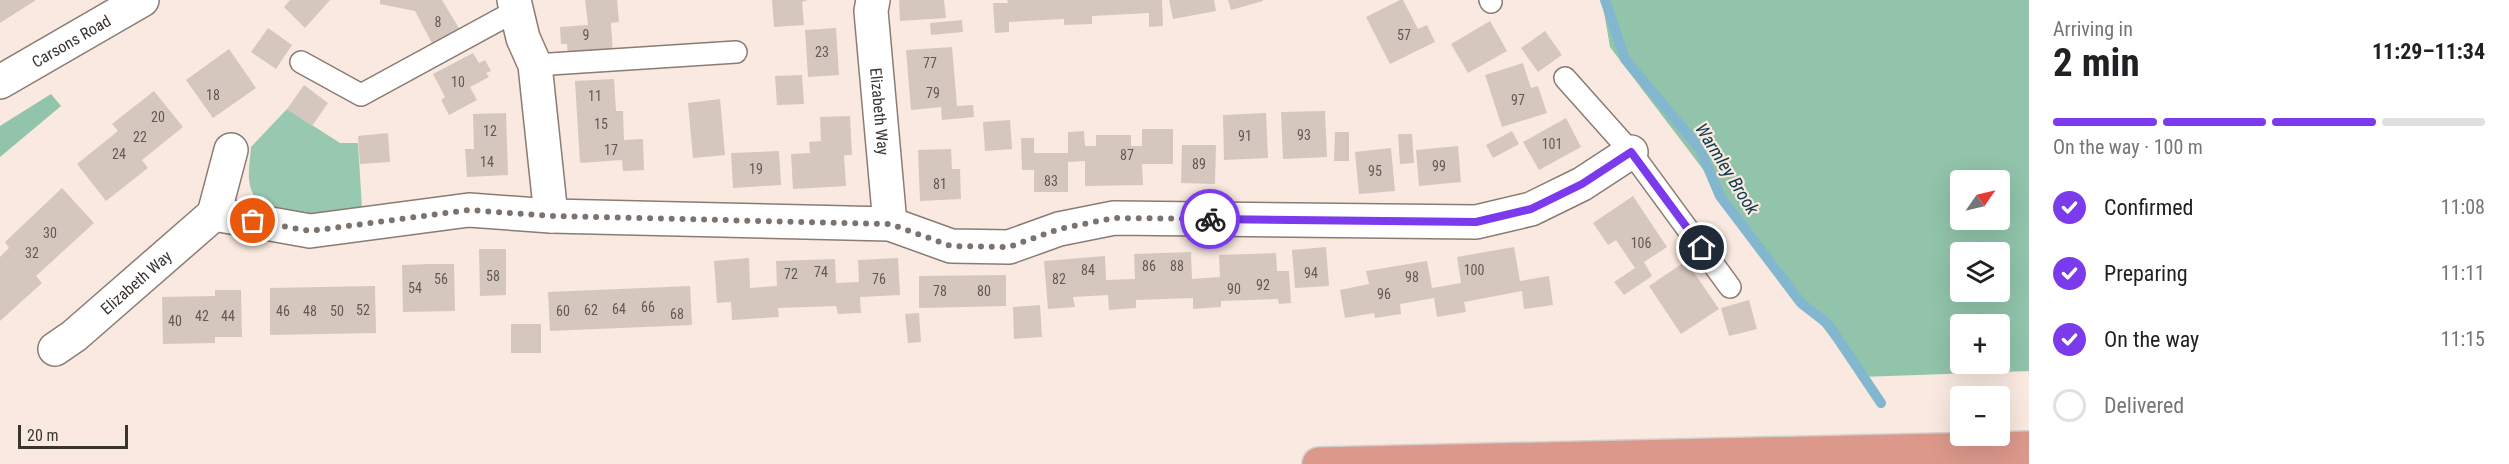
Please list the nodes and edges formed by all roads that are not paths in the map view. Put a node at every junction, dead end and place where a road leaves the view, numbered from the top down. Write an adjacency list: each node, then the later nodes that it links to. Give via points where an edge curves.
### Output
1 (142, 0): 7 (street, Carsons Road)
2 (873, 0): 12 (street, Elizabeth Way)
3 (516, 24): 4 (lane); 5 (lane, via 361,95); 11 (street)
4 (736, 52)
5 (301, 62)
6 (1565, 78): 9 (lane)
7 (0, 82)
8 (231, 150): 10 (street)
9 (1631, 152): 12 (street, via 1582,184 1531,209 1476,222 1114,218 1059,229 1009,247 951,246); 13 (lane)
10 (214, 214): 11 (street, via 310,231 469,210); 14 (street, Elizabeth Way)
11 (551, 216): 12 (street)
12 (890, 224)
13 (1730, 287)
14 (55, 349)
15 (2029, 448): 16 (highway)
16 (1319, 464)

